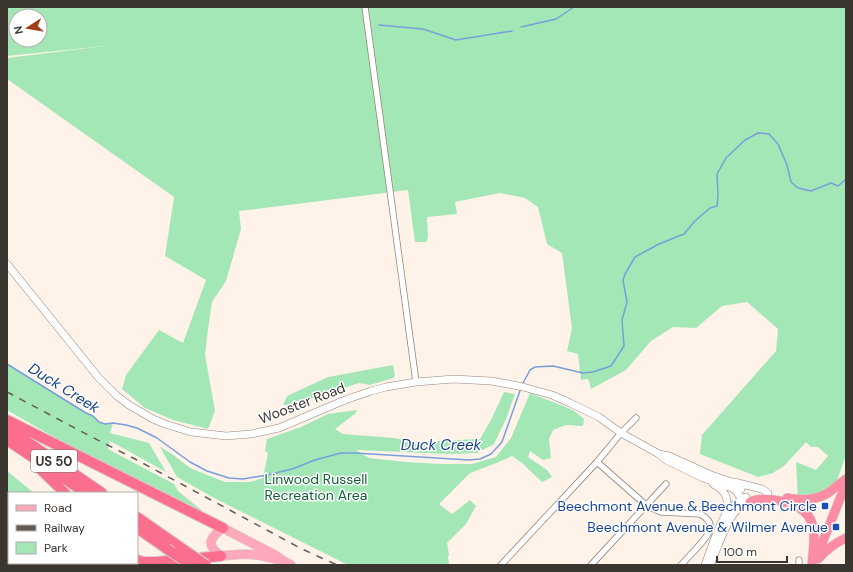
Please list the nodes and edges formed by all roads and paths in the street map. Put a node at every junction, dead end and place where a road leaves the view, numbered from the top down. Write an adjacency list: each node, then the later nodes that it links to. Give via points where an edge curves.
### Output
1 (365, 7): 3 (street)
2 (7, 264): 3 (street, Wooster Road, via 107,387 141,412 178,428 226,436 266,432 372,391)
3 (416, 382): 7 (street, Wooster Road, via 461,379 491,381 542,392 598,417)
4 (636, 418): 7 (street)
5 (7, 420): 24 (highway)
6 (7, 428): 18 (highway, US 50)
7 (621, 433): 9 (street, Wooster Road); 10 (street)
8 (7, 441): 16 (highway); 17 (highway, US 50)
9 (659, 454): 11 (street, Wooster Road); 13 (street, Wooster Road)
10 (597, 462): 21 (street); 30 (street)
11 (703, 478): 20 (street, Wooster Road, via 732,488); 22 (street, via 723,491 727,503)
12 (846, 479): 19 (highway, via 828,493 809,499)
13 (732, 482): 19 (street, via 762,489); 20 (street, Wooster Road, via 738,486)
14 (666, 484): 21 (street)
15 (846, 484): 40 (highway)
16 (64, 492)
17 (84, 492)
18 (101, 492)
19 (768, 493): 20 (highway, via 757,494)
20 (746, 500): 22 (street, via 731,508); 39 (street, via 730,520); 40 (highway, via 771,499 794,504 802,509 813,526)
21 (647, 506): 36 (street); 37 (street, via 661,512 700,514 710,524 707,537)
22 (724, 517): 38 (street)
23 (138, 518): 32 (highway, bridge)
24 (223, 528): 27 (main road, via 216,532 211,541 213,549); 29 (main road)
25 (138, 529): 31 (highway, bridge)
26 (846, 538): 40 (highway, via 824,552)
27 (221, 556): 28 (highway, via 156,562); 29 (main road, via 246,554)
28 (138, 560)
29 (282, 560): 33 (main road)
30 (506, 560): 34 (street); 35 (street)
31 (191, 565)
32 (206, 565)
33 (291, 565)
34 (502, 565)
35 (512, 565)
36 (592, 565)
37 (681, 565)
38 (705, 565)
39 (710, 565)
40 (813, 565)

